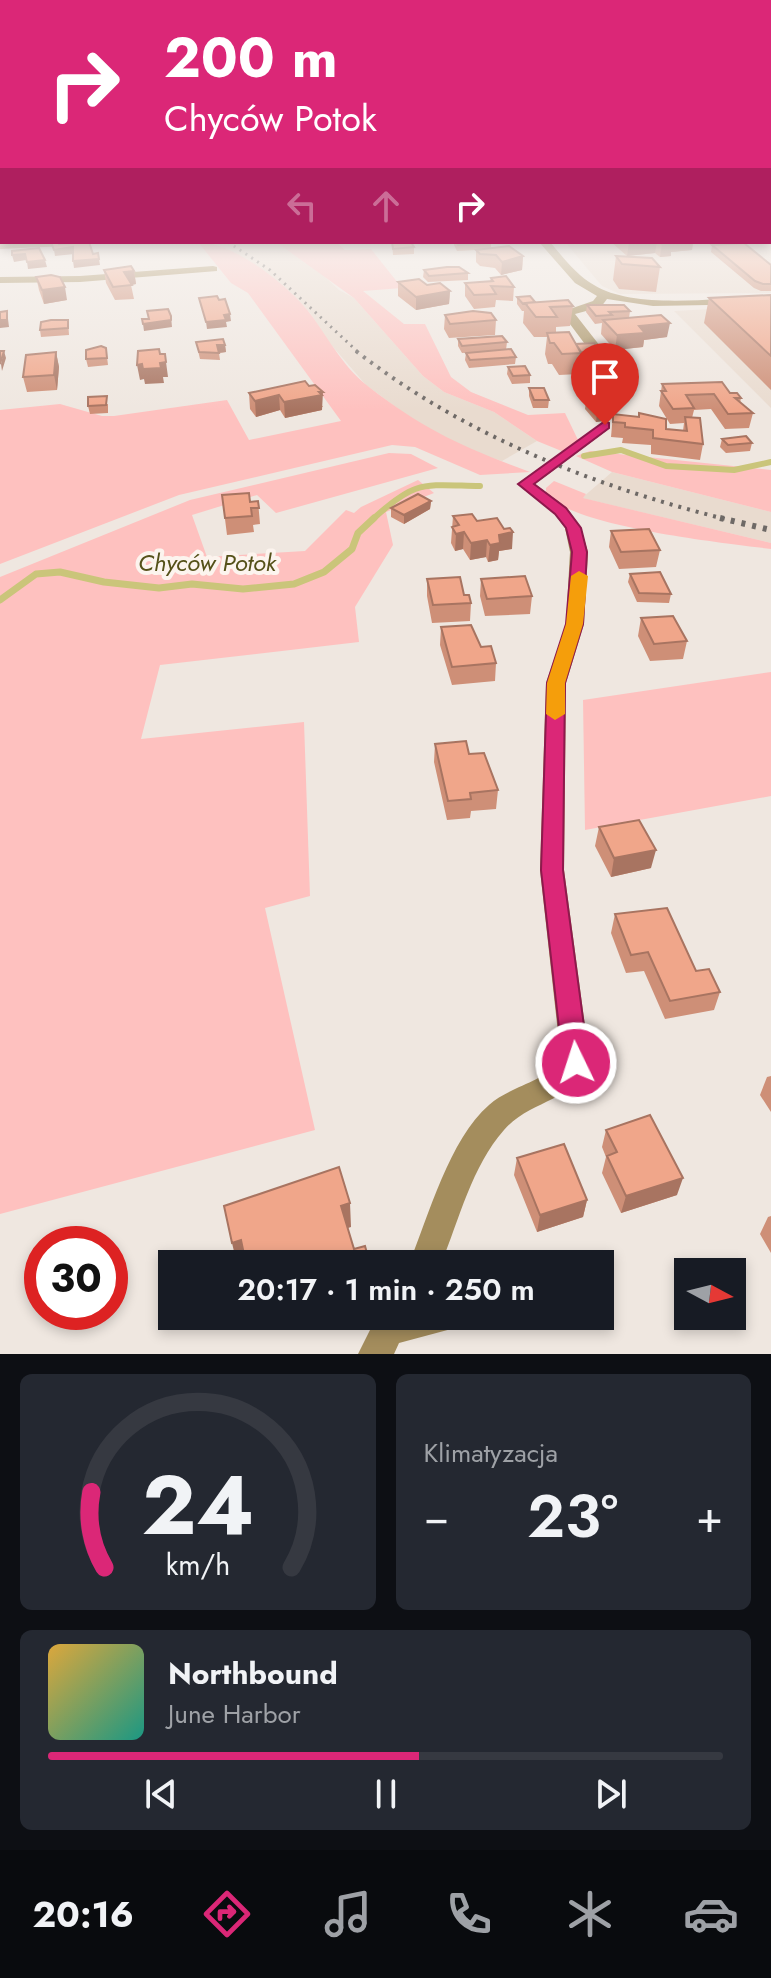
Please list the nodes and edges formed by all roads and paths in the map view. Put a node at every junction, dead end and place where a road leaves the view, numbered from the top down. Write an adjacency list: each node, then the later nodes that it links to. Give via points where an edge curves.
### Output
1 (584, 284): 2 (street)
2 (603, 296): 3 (street); 4 (street, via 597,304 567,312)
3 (771, 300)
4 (604, 360)
5 (605, 425): 6 (street, via 525,484 561,511 573,528 579,552 575,624 556,683 552,870 576,1063 568,1077 495,1118 479,1140)
6 (431, 1250)

